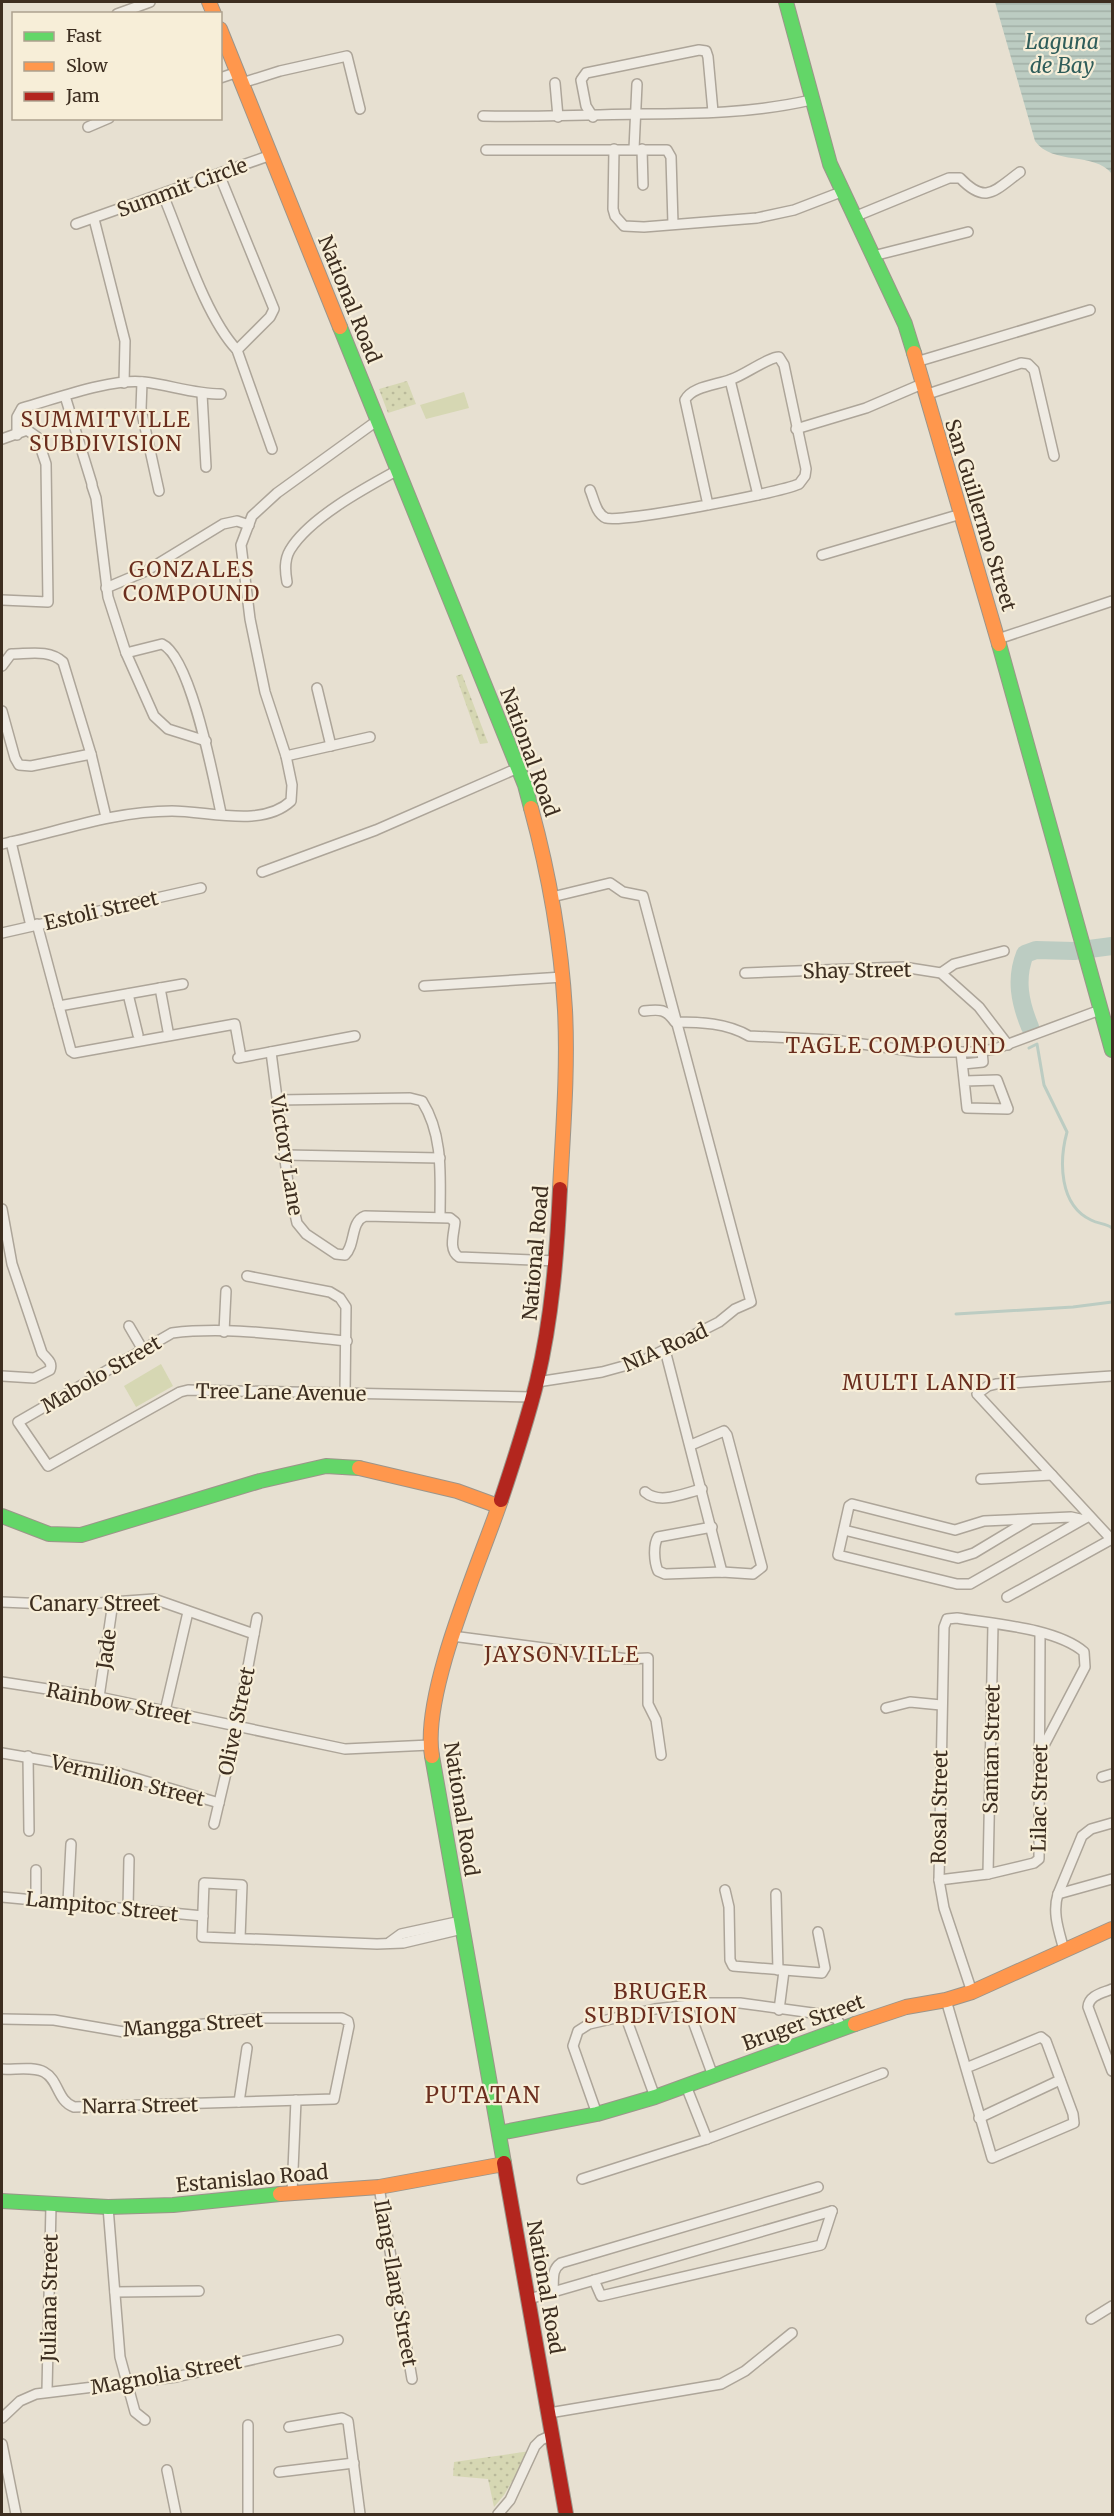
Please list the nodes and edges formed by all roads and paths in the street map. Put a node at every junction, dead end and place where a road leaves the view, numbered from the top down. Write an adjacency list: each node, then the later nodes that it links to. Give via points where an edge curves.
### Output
1 (150, 2): 3 (street)
2 (786, 2): 9 (main road, San Guillermo Street)
3 (122, 12)
4 (222, 34): 6 (main road, National Road)
5 (222, 78): 6 (street)
6 (240, 78): 10 (street, via 347,56); 21 (main road, National Road)
7 (555, 83): 14 (street)
8 (637, 84): 12 (street)
9 (811, 100): 11 (street, via 757,111); 25 (main road, San Guillermo Street)
10 (360, 109)
11 (713, 112): 12 (street); 15 (street, via 708,57 706,51 699,50 586,73 581,80 586,106)
12 (636, 114): 15 (street); 19 (street)
13 (483, 116): 14 (street)
14 (558, 117): 15 (street)
15 (593, 117)
16 (104, 120): 17 (street)
17 (88, 127)
18 (614, 148): 19 (street); 20 (street); 30 (street, via 614,209 619,222 631,227)
19 (638, 149): 24 (street); 30 (street, via 669,152)
20 (486, 150)
21 (271, 155): 23 (street, Summit Circle); 43 (main road, National Road)
22 (1020, 172): 27 (street, via 985,193 972,191 960,178 949,178)
23 (219, 174): 26 (street, Summit Circle); 34 (street, via 274,309)
24 (643, 185)
25 (841, 192): 27 (main road, San Guillermo Street); 30 (street, via 767,216)
26 (163, 195): 28 (street, Summit Circle); 34 (street, via 212,314)
27 (854, 217): 32 (main road, San Guillermo Street)
28 (94, 219): 29 (street, Summit Circle); 38 (street, via 125,341)
29 (76, 224)
30 (673, 224)
31 (968, 232): 32 (street)
32 (873, 256): 35 (main road, San Guillermo Street, via 899,309)
33 (1090, 310): 35 (street)
34 (237, 350): 47 (street)
35 (916, 362): 39 (main road, San Guillermo Street)
36 (730, 380): 44 (street, via 779,357 784,365); 53 (street); 54 (street, via 694,391 687,396 685,405)
37 (142, 382): 38 (street); 40 (street); 52 (street, via 141,409)
38 (124, 383): 42 (street)
39 (923, 389): 44 (street); 48 (street, via 1028,364 1034,370); 55 (main road, San Guillermo Street)
40 (202, 394): 41 (street); 49 (street)
41 (221, 394)
42 (65, 396): 45 (street, via 22,408 17,417); 59 (street, via 96,498)
43 (378, 420): 50 (main road, National Road); 56 (street, via 277,492 252,516)
44 (796, 429): 53 (street, via 806,469 803,481)
45 (17, 435): 46 (street); 60 (street, via 27,430 37,437 46,465 48,602)
46 (2, 439)
47 (272, 449)
48 (1054, 456)
49 (206, 467)
50 (398, 470): 58 (street, via 349,499 307,531 290,551 285,569); 72 (main road, National Road)
51 (590, 490): 54 (street, via 598,512 610,519)
52 (159, 491)
53 (758, 495): 54 (street)
54 (708, 505)
55 (961, 514): 57 (street); 62 (main road, San Guillermo Street)
56 (249, 525): 59 (street, via 237,521 223,524 146,572); 71 (street, via 241,545 250,619 265,692)
57 (822, 555)
58 (287, 582)
59 (106, 588): 63 (street)
60 (2, 600)
61 (1113, 601): 62 (street)
62 (998, 639): 90 (main road, San Guillermo Street)
63 (126, 653): 68 (street, via 154,717 168,729); 68 (street, via 162,644 171,651)
64 (2, 666): 70 (street, via 11,654 46,653 63,662)
65 (317, 688): 69 (street)
66 (2, 713): 70 (street, via 19,765)
67 (370, 738): 69 (street)
68 (206, 741): 73 (street)
69 (331, 746): 71 (street)
70 (91, 754): 74 (street)
71 (285, 756): 73 (street, via 292,785 291,801 282,810 247,817)
72 (518, 768): 76 (street, via 376,830); 78 (main road, National Road, via 535,820)
73 (220, 813): 74 (street, via 170,811)
74 (106, 818): 75 (street)
75 (6, 843): 79 (street)
76 (262, 872)
77 (201, 888): 79 (street, Estoli Street)
78 (552, 897): 84 (main road, National Road); 92 (street, via 610,883 623,892 643,896)
79 (34, 925): 80 (street, Estoli Street); 89 (street)
80 (2, 933)
81 (1004, 951): 83 (street, via 954,964)
82 (746, 973): 83 (street, Shay Street, via 903,967)
83 (941, 973): 96 (street, via 979,1007)
84 (563, 977): 86 (street); 108 (main road, National Road, via 565,1038)
85 (183, 984): 87 (street)
86 (424, 987)
87 (160, 988): 88 (street); 93 (street)
88 (128, 994): 89 (street); 94 (street)
89 (59, 1006): 99 (street, via 74,1053 235,1024 240,1058)
90 (1100, 1010): 96 (street); 97 (main road, San Guillermo Street)
91 (644, 1011): 92 (street, via 664,1010)
92 (675, 1022): 100 (street, via 720,1024 748,1036); 115 (street, NIA Road, via 751,1302)
93 (168, 1031)
94 (138, 1035)
95 (355, 1036): 99 (street)
96 (1008, 1045): 98 (street)
97 (1113, 1050)
98 (982, 1051): 100 (street); 101 (street, via 983,1062)
99 (271, 1052): 103 (street, Victory Lane)
100 (961, 1052): 101 (street)
101 (963, 1064): 102 (street)
102 (964, 1081): 102 (street, via 997,1080 1008,1109 967,1108)
103 (277, 1100): 104 (street, Victory Lane); 105 (street, via 416,1099 425,1106 434,1126)
104 (285, 1155): 105 (street); 107 (street, Victory Lane, via 297,1223 306,1234 336,1254 348,1252 356,1224 365,1216)
105 (440, 1158): 107 (street)
106 (2, 1209): 116 (street, via 12,1264 42,1353 51,1367 34,1378)
107 (440, 1217): 108 (street, via 455,1220 453,1248 459,1257)
108 (557, 1261): 118 (main road, National Road)
109 (247, 1276): 113 (street, via 336,1294 346,1307)
110 (226, 1291): 112 (street)
111 (129, 1326): 114 (street)
112 (224, 1332): 113 (street, Mabolo Street); 114 (street, Mabolo Street, via 172,1333)
113 (347, 1341): 119 (street)
114 (143, 1350): 122 (street, Mabolo Street, via 18,1422)
115 (665, 1350): 118 (street, NIA Road, via 621,1368); 121 (street)
116 (2, 1376)
117 (1113, 1376): 123 (street, via 996,1384 977,1395)
118 (537, 1382): 120 (main road, National Road)
119 (345, 1393): 120 (street, Tree Lane Avenue); 122 (street, Tree Lane Avenue, via 188,1390)
120 (533, 1397): 127 (main road, National Road)
121 (691, 1445): 125 (street); 134 (street, via 718,1431 727,1435 762,1567 753,1574)
122 (48, 1466)
123 (1052, 1475): 124 (street); 129 (street)
124 (981, 1479)
125 (702, 1489): 126 (street, via 659,1499); 131 (street)
126 (645, 1492)
127 (498, 1506): 128 (main road, via 389,1474 326,1466 260,1481 81,1535 43,1535); 143 (main road, National Road)
128 (2, 1516)
129 (1084, 1517): 130 (street); 132 (street, via 983,1578 964,1585 839,1557); 133 (street)
130 (1031, 1519): 132 (street, via 974,1553 958,1558); 132 (street, via 984,1521 955,1530 852,1504)
131 (712, 1527): 134 (street); 134 (street, via 658,1537 655,1565 664,1574)
132 (844, 1530)
133 (1112, 1539): 135 (street)
134 (722, 1572)
135 (1006, 1598)
136 (2, 1602): 137 (street, Canary Street)
137 (113, 1602): 138 (street, Canary Street, via 154,1599); 145 (street, Jade)
138 (188, 1612): 142 (street, Canary Street); 148 (street)
139 (257, 1618): 142 (street, Olive Street)
140 (993, 1624): 141 (street); 146 (street, Rosal Street, via 947,1619); 164 (street, Santan Street)
141 (1040, 1633): 152 (street, Lilac Street); 152 (street, via 1077,1647 1084,1652 1085,1660 1085,1667)
142 (254, 1634): 149 (street, Olive Street)
143 (453, 1636): 150 (main road, National Road, via 435,1706); 153 (street, via 628,1659 648,1658 648,1704 656,1720)
144 (2, 1682): 145 (street, Rainbow Street)
145 (99, 1697): 148 (street, Rainbow Street)
146 (941, 1705): 147 (street, via 910,1702); 166 (street, Rosal Street)
147 (886, 1708)
148 (165, 1711): 149 (street, Rainbow Street)
149 (237, 1726): 150 (street, Rainbow Street, via 345,1749); 157 (street, Olive Street)
150 (430, 1745): 175 (main road, National Road)
151 (2, 1753): 154 (street, Vermilion Street)
152 (1040, 1753): 164 (street, Lilac Street, via 1039,1859)
153 (661, 1755)
154 (28, 1756): 157 (street, Vermilion Street, via 118,1773); 160 (street)
155 (1113, 1774): 156 (street)
156 (1102, 1777)
157 (219, 1803): 159 (street, Olive Street)
158 (1113, 1823): 169 (street, via 1090,1829 1082,1836)
159 (214, 1824)
160 (29, 1831)
161 (70, 1844): 172 (street)
162 (129, 1859): 173 (street)
163 (36, 1870): 171 (street)
164 (988, 1874): 166 (street, Lilac Street)
165 (1113, 1879): 169 (street)
166 (939, 1880): 182 (street, Rosal Street, via 944,1908)
167 (725, 1890): 180 (street, via 732,1965)
168 (776, 1894): 180 (street)
169 (1058, 1894): 179 (street, via 1056,1918)
170 (2, 1897): 171 (street, Lampitoc Street)
171 (36, 1899): 172 (street, Lampitoc Street)
172 (68, 1902): 173 (street, Lampitoc Street)
173 (128, 1908): 174 (street, Lampitoc Street)
174 (203, 1916): 178 (street, via 202,1937); 178 (street, via 204,1883 242,1885)
175 (461, 1925): 178 (street, via 403,1943); 204 (main road, National Road)
176 (1113, 1929): 179 (main road, Bruger Street)
177 (818, 1932): 180 (street, via 824,1971 818,1974)
178 (240, 1938)
179 (1064, 1950): 182 (main road, Bruger Street)
180 (781, 1970): 185 (street)
181 (1113, 1989): 189 (street, via 1088,2001 1090,2014)
182 (972, 1992): 184 (main road, Bruger Street)
183 (687, 2005): 185 (street, via 725,2002); 186 (street); 195 (street)
184 (948, 2006): 188 (main road, Bruger Street, via 906,2007); 191 (street)
185 (779, 2010): 188 (street, via 827,2015 837,2019)
186 (625, 2015): 198 (street); 202 (street, via 588,2024 578,2031 573,2046)
187 (2, 2019): 199 (street, Mangga Street, via 54,2020 124,2032 265,2018 342,2018 349,2026)
188 (842, 2028): 195 (main road, Bruger Street)
189 (1108, 2046): 193 (street)
190 (247, 2048): 201 (street)
191 (966, 2068): 196 (street, via 1041,2037); 203 (street)
192 (2, 2069): 201 (street, Narra Street, via 45,2073 62,2100 74,2107)
193 (1113, 2071)
194 (883, 2073): 205 (street)
195 (713, 2076): 197 (main road, Bruger Street)
196 (1060, 2080): 203 (street); 203 (street, via 1074,2124 992,2158)
197 (686, 2086): 198 (main road, Bruger Street); 205 (street)
198 (655, 2097): 202 (main road, Bruger Street)
199 (334, 2099): 200 (street, Narra Street)
200 (296, 2100): 201 (street, Narra Street); 210 (street)
201 (239, 2102)
202 (597, 2114): 204 (main road, Bruger Street)
203 (979, 2118)
204 (499, 2133): 206 (main road, National Road)
205 (707, 2139): 207 (street)
206 (504, 2164): 208 (main road, Estanislao Road); 218 (main road, National Road)
207 (582, 2180)
208 (379, 2187): 210 (main road, Estanislao Road); 223 (street, Ilang-Ilang Street)
209 (818, 2187): 216 (street, via 561,2264 555,2267)
210 (291, 2193): 213 (main road, Estanislao Road)
211 (2, 2201): 212 (main road, Estanislao Road)
212 (51, 2205): 213 (main road, Estanislao Road); 225 (street, Juliana Street)
213 (108, 2207): 217 (street)
214 (594, 2280): 214 (street, via 753,2234 832,2211 820,2245 601,2295); 216 (street)
215 (199, 2291): 217 (street)
216 (553, 2291): 218 (street)
217 (115, 2292): 224 (street)
218 (528, 2299): 226 (main road, National Road)
219 (1113, 2306): 220 (street)
220 (1091, 2319)
221 (792, 2333): 226 (street, via 745,2371 721,2384)
222 (338, 2340): 224 (street, Magnolia Street)
223 (412, 2379)
224 (126, 2385): 225 (street, Magnolia Street); 228 (street, via 136,2415)
225 (47, 2391): 227 (street, Magnolia Street, via 20,2401)
226 (549, 2413): 231 (main road, National Road)
227 (2, 2418)
228 (145, 2420)
229 (248, 2425): 239 (street)
230 (289, 2427): 233 (street, via 345,2419 350,2424)
231 (552, 2434): 241 (street, via 538,2443 510,2499); 242 (main road, National Road)
232 (2, 2444): 236 (street)
233 (354, 2463): 235 (street); 240 (street)
234 (167, 2470): 238 (street)
235 (279, 2472)
236 (6, 2482): 237 (street)
237 (16, 2514)
238 (176, 2514)
239 (248, 2514)
240 (360, 2514)
241 (498, 2514)
242 (566, 2514)

